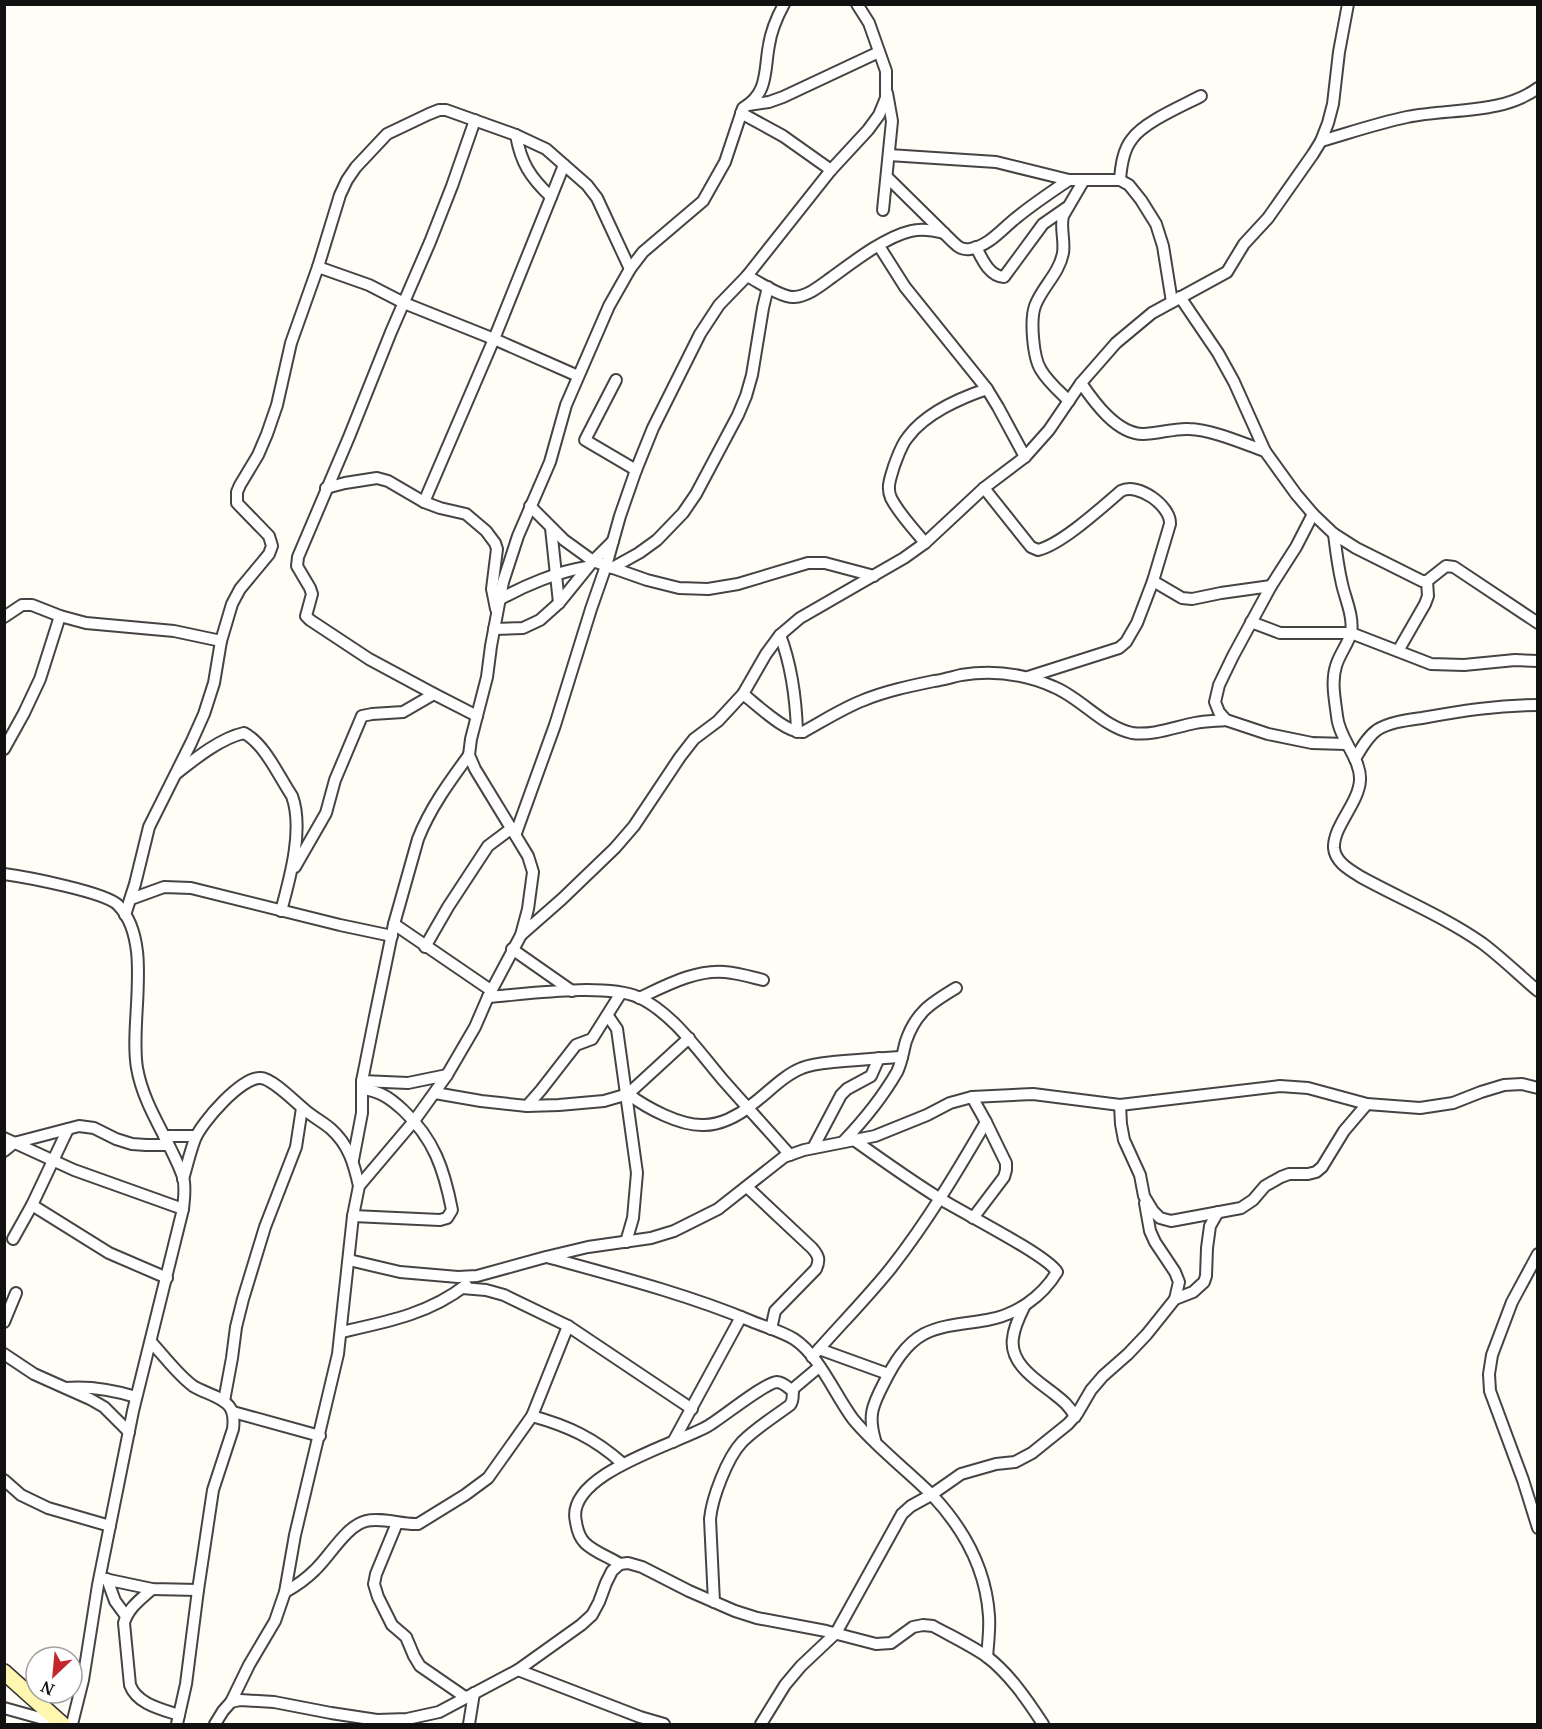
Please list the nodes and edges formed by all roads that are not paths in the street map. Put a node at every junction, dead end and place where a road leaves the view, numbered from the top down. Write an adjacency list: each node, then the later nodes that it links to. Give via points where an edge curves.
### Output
1 (784, 4): 8 (street, via 769,43 765,82)
2 (857, 4): 4 (street)
3 (1348, 4): 11 (street, via 1334,104)
4 (879, 52): 6 (street, via 886,71); 8 (street, via 783,97)
5 (1538, 88): 11 (street, via 1509,102 1408,117)
6 (886, 90): 12 (street, via 892,121); 14 (street, via 879,115)
7 (1201, 96): 18 (street, via 1131,139)
8 (744, 109): 14 (street); 26 (street, via 725,162 703,201 643,252)
9 (475, 120): 10 (street); 25 (street, via 454,111 439,110 387,134 347,180); 30 (street)
10 (516, 135): 13 (street, via 546,149); 19 (street, via 524,164)
11 (1321, 141): 29 (street, via 1227,272)
12 (889, 155): 15 (street); 16 (street, via 996,162)
13 (564, 165): 19 (street); 26 (street, via 597,198)
14 (831, 170): 27 (street)
15 (887, 177): 21 (street); 22 (street)
16 (1069, 180): 17 (street); 24 (street)
17 (1084, 180): 18 (street); 20 (street)
18 (1120, 180): 29 (street, via 1129,185 1156,224)
19 (551, 197): 31 (street)
20 (1067, 207): 24 (street, via 1043,224 1004,278 994,274); 36 (street, via 1061,222 1063,252 1053,278 1035,306 1033,333 1039,369)
21 (883, 210)
22 (944, 233): 23 (street, via 921,229); 24 (street, via 960,248)
23 (879, 246): 28 (street, via 802,295 792,297); 35 (street, via 905,287)
24 (976, 247)
25 (318, 267): 30 (street, via 369,285); 66 (street, via 291,343 267,434 237,492 237,503 269,537 272,546 240,589)
26 (630, 269): 32 (street)
27 (747, 276): 28 (street); 39 (street, via 719,305 700,334)
28 (768, 287): 50 (street, via 746,396 696,494 657,540)
29 (1176, 299): 34 (street, via 1125,335); 37 (street, via 1224,363)
30 (404, 303): 31 (street); 40 (street)
31 (494, 339): 32 (street); 42 (street)
32 (578, 376): 43 (street, via 550,462)
33 (616, 380): 39 (street, via 585,440)
34 (1081, 383): 36 (street); 37 (street, via 1104,413 1132,432 1189,429)
35 (987, 389): 38 (street); 48 (street, via 934,414 907,437 901,449 890,479 890,497)
36 (1069, 401): 38 (street)
37 (1264, 451): 44 (street)
38 (1025, 457): 41 (street)
39 (636, 470): 47 (street)
40 (326, 488): 42 (street, via 377,478); 70 (street, via 298,557 297,566 312,594 306,616 369,659)
41 (984, 488): 48 (street); 53 (street, via 1038,550 1076,528 1121,491 1135,488 1164,507 1171,517)
42 (424, 502): 58 (street, via 466,514 495,543 492,589)
43 (530, 506): 45 (street); 56 (street)
44 (1313, 514): 46 (street); 55 (street)
45 (551, 528): 49 (street); 51 (street)
46 (1334, 534): 54 (street); 64 (street)
47 (613, 541): 49 (street); 50 (street)
48 (925, 543): 52 (street)
49 (590, 564): 50 (street); 51 (street); 57 (street)
50 (609, 567): 52 (street, via 679,588 708,589 808,562); 81 (street)
51 (557, 576): 56 (street); 57 (street)
52 (874, 576): 65 (street, via 800,618)
53 (1153, 581): 55 (street, via 1182,598 1192,599); 69 (street, via 1137,623 1119,648)
54 (1427, 581): 62 (street, via 1446,566 1454,567); 67 (street, via 1425,604)
55 (1271, 586): 61 (street)
56 (499, 600): 58 (street)
57 (559, 603): 63 (street, via 532,625)
58 (497, 612): 63 (street)
59 (60, 616): 60 (street, via 22,605); 66 (street); 77 (street, via 40,679)
60 (4, 617)
61 (1251, 622): 64 (street, via 1280,633); 74 (street, via 1219,685 1215,702)
62 (1538, 622)
63 (494, 629): 73 (street, via 488,677)
64 (1351, 633): 67 (street); 76 (street, via 1334,681 1337,720)
65 (780, 635): 71 (street); 75 (street, via 793,676)
66 (221, 641): 80 (street, via 204,714)
67 (1398, 651): 68 (street, via 1431,664 1445,665)
68 (1538, 661)
69 (1028, 677): 74 (street, via 1056,687 1129,732 1141,734); 75 (street, via 981,673 909,686 862,701)
70 (434, 694): 73 (street); 83 (street, via 403,712 362,716 335,780 326,813)
71 (743, 694): 75 (street); 88 (street, via 694,739 615,848)
72 (1538, 705): 79 (street, via 1478,708 1388,725 1368,738)
73 (477, 716): 78 (street)
74 (1227, 720): 76 (street, via 1289,739)
75 (797, 732)
76 (1346, 744): 79 (street)
77 (5, 747)
78 (469, 755): 81 (street); 87 (street, via 423,826)
79 (1355, 759): 94 (street, via 1359,785 1334,846 1339,861 1481,943)
80 (175, 775): 83 (street, via 237,735 244,733 252,738 295,805); 84 (street, via 149,826)
81 (514, 831): 88 (street, via 533,872); 89 (street, via 488,846)
82 (4, 874): 86 (street, via 107,898)
83 (291, 874): 85 (street)
84 (131, 899): 85 (street, via 164,887 191,888); 86 (street)
85 (281, 911): 87 (street)
86 (125, 915): 117 (street, via 138,951 137,1068 142,1090)
87 (393, 930): 89 (street); 103 (street)
88 (521, 935): 90 (street)
89 (425, 947): 96 (street)
90 (512, 949): 93 (street); 96 (street)
91 (763, 980): 97 (street, via 724,972 703,974)
92 (956, 988): 100 (street, via 920,1013)
93 (572, 991): 95 (street); 96 (street)
94 (1538, 991)
95 (621, 993): 97 (street); 98 (street)
96 (490, 994): 102 (street)
97 (639, 998): 99 (street, via 663,1013)
98 (608, 1016): 106 (street, via 617,1029); 110 (street, via 591,1039 576,1045)
99 (689, 1038): 106 (street); 112 (street)
100 (902, 1057): 101 (street); 119 (street, via 877,1105)
101 (879, 1058): 112 (street, via 804,1066); 120 (street, via 871,1076 841,1095)
102 (447, 1075): 103 (street, via 408,1083); 105 (street)
103 (362, 1085): 113 (street, via 387,1096); 123 (street, via 362,1113)
104 (1538, 1088): 108 (street, via 1504,1085 1453,1103 1420,1108)
105 (435, 1093): 110 (street); 113 (street)
106 (627, 1095): 110 (street, via 586,1103); 112 (street, via 694,1125 716,1124); 136 (street, via 637,1173 633,1218)
107 (972, 1097): 109 (street, via 1033,1094); 114 (street); 119 (street, via 875,1136)
108 (1367, 1104): 109 (street, via 1308,1088 1280,1086); 132 (street, via 1316,1172 1281,1176 1247,1205)
109 (1120, 1105): 128 (street, via 1124,1140 1140,1175)
110 (527, 1106)
111 (302, 1108): 116 (street, via 268,1081 252,1079 228,1097); 123 (street, via 331,1128); 159 (street, via 296,1147 243,1299)
112 (748, 1108): 122 (street)
113 (414, 1121): 126 (street); 133 (street, via 439,1161 450,1215 440,1220)
114 (986, 1122): 129 (street); 134 (street, via 1006,1170)
115 (68, 1129): 117 (street, via 93,1128 132,1144); 118 (street); 124 (street)
116 (196, 1136): 117 (street); 125 (street)
117 (166, 1140): 125 (street)
118 (9, 1141): 121 (street); 124 (street)
119 (849, 1141): 120 (street); 129 (street)
120 (813, 1148): 122 (street)
121 (4, 1151)
122 (790, 1155): 127 (street)
123 (353, 1160): 126 (street)
124 (53, 1161): 130 (street); 131 (street)
125 (183, 1179): 131 (street)
126 (359, 1186): 133 (street)
127 (747, 1187): 136 (street, via 718,1209 674,1231); 149 (street, via 818,1255 816,1269 775,1311)
128 (1144, 1196): 132 (street, via 1160,1218 1171,1221); 144 (street, via 1150,1231 1179,1282)
129 (939, 1198): 134 (street); 152 (street, via 871,1293)
130 (32, 1205): 135 (street); 141 (street, via 109,1253)
131 (183, 1209): 141 (street)
132 (1218, 1212): 144 (street, via 1210,1226 1204,1282)
133 (354, 1216): 139 (street)
134 (973, 1218): 145 (street, via 1056,1270)
135 (13, 1239)
136 (626, 1242): 138 (street)
137 (1538, 1254): 173 (street, via 1512,1302 1489,1374 1490,1391)
138 (546, 1257): 140 (street); 146 (street, via 681,1295)
139 (349, 1260): 140 (street, via 400,1272); 150 (street)
140 (477, 1276): 142 (street)
141 (167, 1278): 151 (street)
142 (462, 1288): 148 (street, via 504,1295); 150 (street, via 403,1318)
143 (16, 1293): 147 (street)
144 (1175, 1299): 163 (street, via 1091,1390)
145 (1024, 1307): 155 (street, via 1005,1316 924,1334 910,1344); 163 (street, via 1012,1339 1019,1362 1025,1372 1068,1405)
146 (741, 1317): 149 (street); 160 (street)
147 (4, 1322)
148 (568, 1326): 160 (street); 162 (street)
149 (771, 1329): 152 (street)
150 (341, 1332): 165 (street)
151 (151, 1342): 158 (street); 159 (street, via 195,1387)
152 (815, 1353): 154 (street); 155 (street)
153 (4, 1354): 156 (street)
154 (819, 1367): 157 (street); 167 (street, via 852,1417)
155 (888, 1374): 167 (street, via 870,1420)
156 (65, 1388): 158 (street, via 95,1387); 164 (street, via 104,1407)
157 (793, 1391): 166 (street, via 773,1383 710,1425); 179 (street, via 790,1405 740,1445 711,1506)
158 (136, 1397): 164 (street)
159 (224, 1401): 161 (street)
160 (692, 1409): 166 (street)
161 (233, 1412): 165 (street); 177 (street, via 233,1429 213,1490)
162 (532, 1416): 168 (street, via 577,1432); 171 (street, via 480,1485 418,1524)
163 (1075, 1417): 170 (street, via 1032,1453 961,1474)
164 (129, 1432): 172 (street)
165 (320, 1436): 178 (street)
166 (673, 1442): 168 (street)
167 (876, 1443): 170 (street)
168 (622, 1463): 174 (street, via 585,1492 574,1517 585,1543)
169 (4, 1480): 172 (street, via 21,1495 48,1508)
170 (931, 1494): 181 (street, via 902,1514); 182 (street, via 966,1538 983,1579 989,1617)
171 (397, 1523): 178 (street, via 359,1523 316,1569); 185 (street, via 376,1574 378,1597 392,1624 406,1637 420,1666)
172 (110, 1526): 175 (street)
173 (1538, 1528)
174 (620, 1564): 179 (street, via 642,1567); 183 (street, via 612,1570 592,1615)
175 (103, 1579): 176 (street); 180 (street); 190 (street)
176 (152, 1589): 177 (street); 180 (street)
177 (198, 1590): 188 (street)
178 (285, 1592): 186 (street, via 275,1621)
179 (714, 1602): 181 (street, via 757,1618)
180 (126, 1616): 188 (street, via 132,1692)
181 (836, 1633): 182 (street, via 884,1645 913,1627 928,1625); 194 (street, via 801,1666)
182 (987, 1657): 195 (street, via 1010,1679)
183 (518, 1670): 185 (street); 193 (street)
184 (4, 1672): 189 (street)
185 (470, 1695): 186 (street, via 423,1717 377,1720 274,1701); 192 (street)
186 (231, 1702): 191 (street)
187 (4, 1708): 189 (street)
188 (178, 1720)
189 (62, 1724)
190 (72, 1725)
191 (215, 1725)
192 (469, 1725)
193 (664, 1725)
194 (761, 1725)
195 (1043, 1725)

